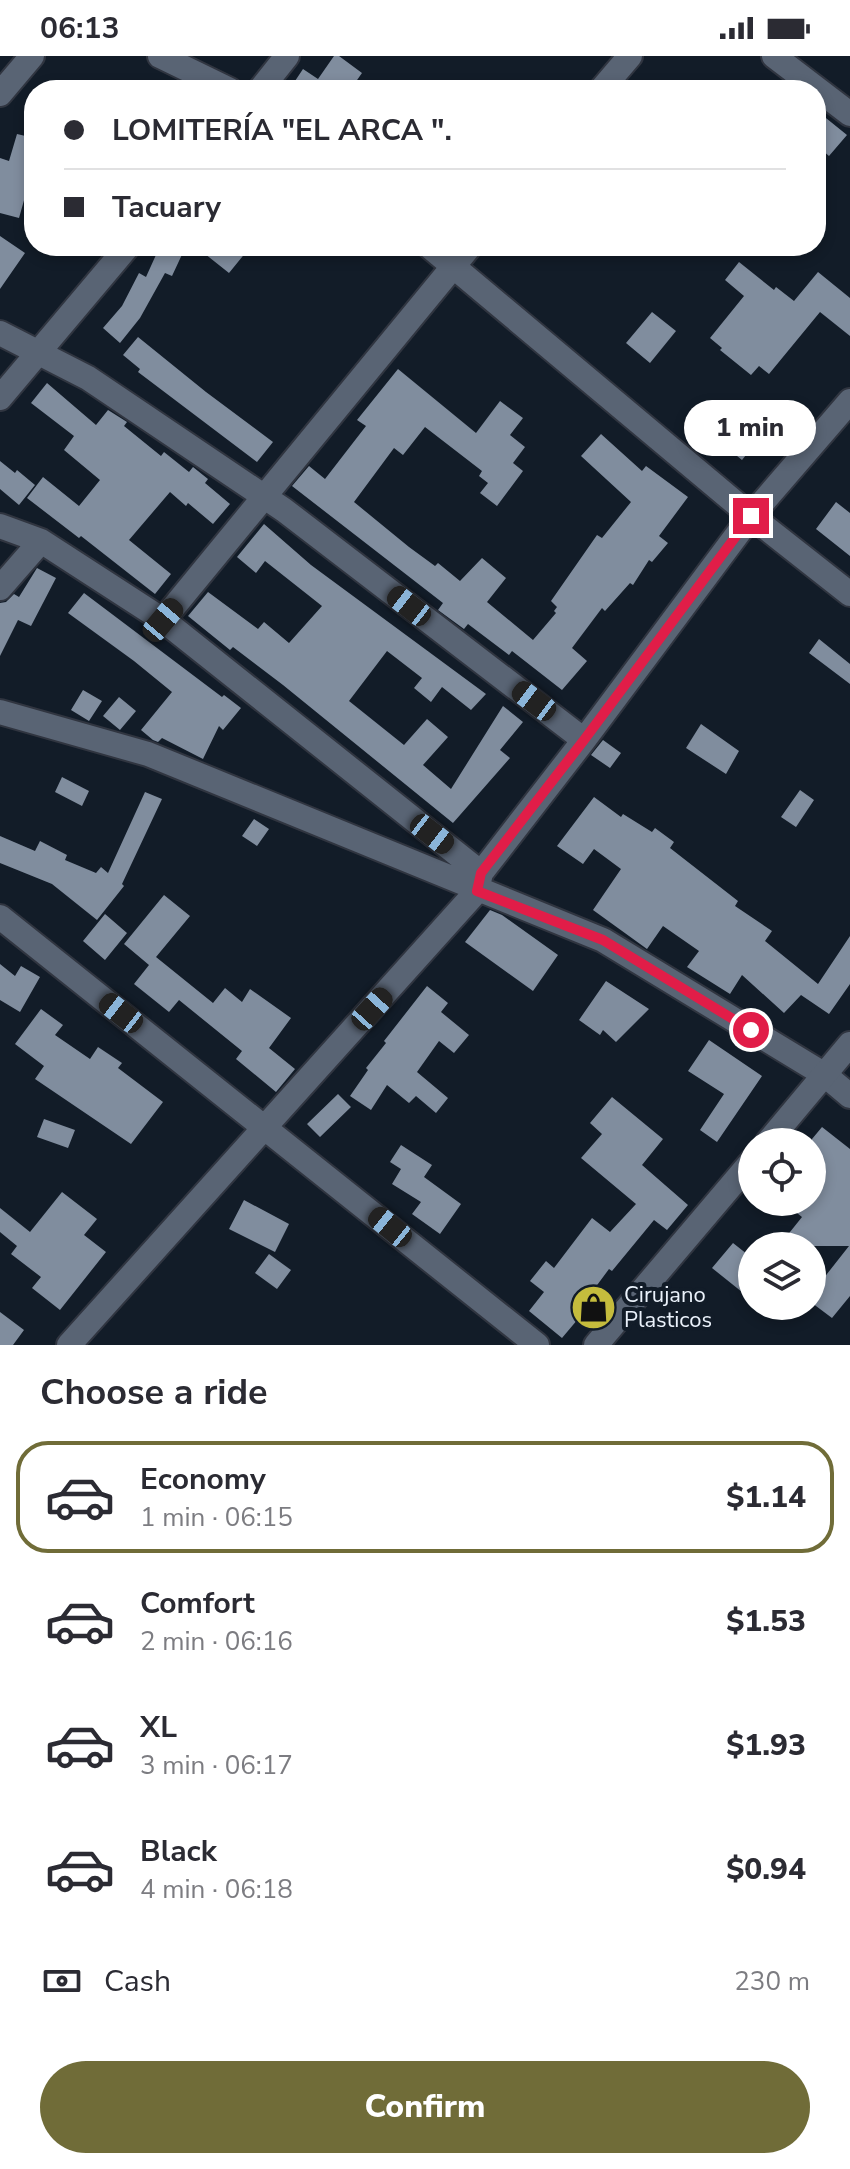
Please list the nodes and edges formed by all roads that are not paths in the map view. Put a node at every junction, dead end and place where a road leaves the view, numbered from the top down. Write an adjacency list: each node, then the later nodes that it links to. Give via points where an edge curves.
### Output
1 (32, 56): 10 (street)
2 (160, 56): 6 (street)
3 (287, 56): 7 (street)
4 (630, 56): 8 (street)
5 (774, 56): 9 (street)
6 (209, 80)
7 (268, 80)
8 (610, 80)
9 (805, 80)
10 (0, 94)
11 (826, 96): 12 (street)
12 (850, 114)
13 (120, 256): 18 (street)
14 (441, 256): 16 (street)
15 (462, 256): 16 (street)
16 (453, 266): 21 (street); 22 (street)
17 (0, 333): 18 (street)
18 (39, 352): 19 (street); 21 (street, via 88,378)
19 (0, 398)
20 (850, 401): 22 (street)
21 (265, 497): 27 (street); 29 (street)
22 (751, 516): 26 (street); 29 (street)
23 (0, 526): 24 (street)
24 (41, 541): 25 (street); 27 (street)
25 (0, 588)
26 (850, 594)
27 (163, 620): 30 (street)
28 (0, 712): 30 (street, via 148,754)
29 (584, 740): 30 (street)
30 (479, 882): 33 (street, via 603,940); 35 (street)
31 (0, 917): 35 (street)
32 (850, 1044): 33 (street)
33 (825, 1075): 34 (street); 36 (street)
34 (850, 1096)
35 (267, 1128): 38 (street); 39 (street)
36 (780, 1128)
37 (738, 1178): 40 (street)
38 (69, 1345)
39 (537, 1345)
40 (596, 1345)

